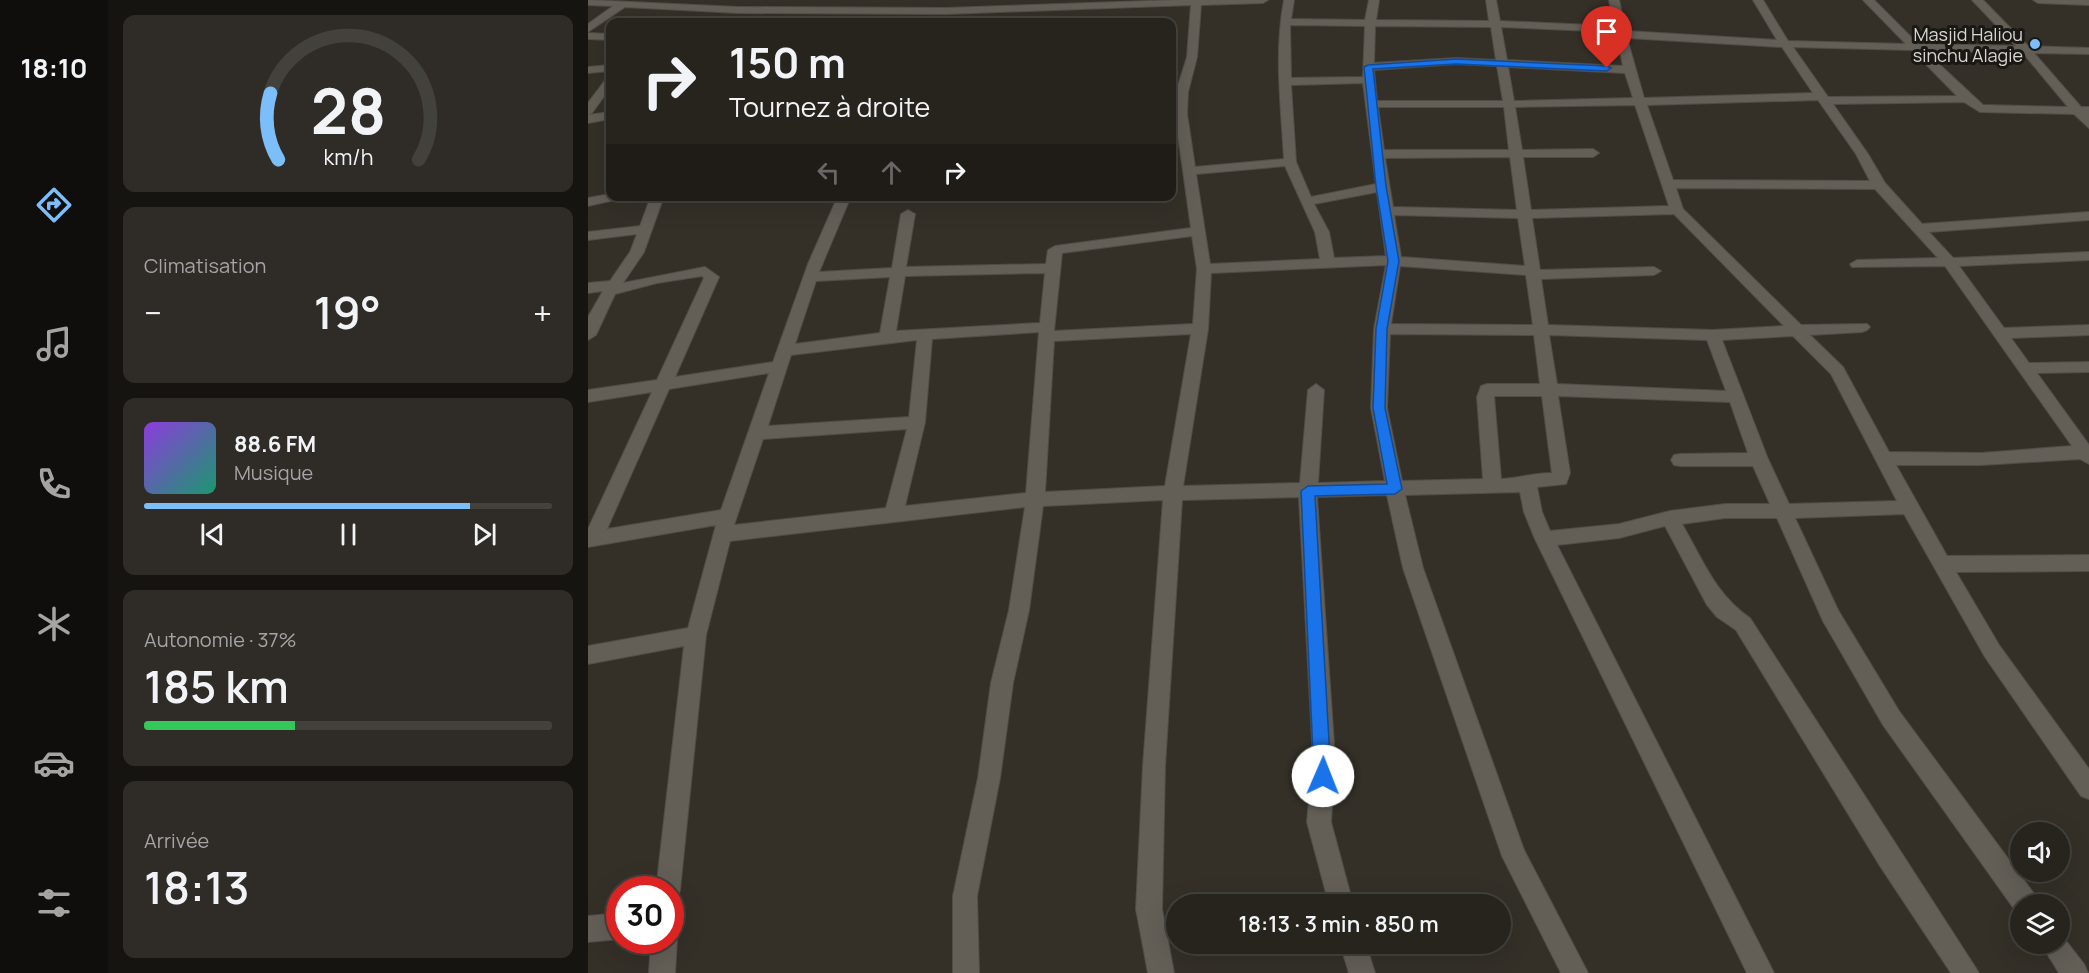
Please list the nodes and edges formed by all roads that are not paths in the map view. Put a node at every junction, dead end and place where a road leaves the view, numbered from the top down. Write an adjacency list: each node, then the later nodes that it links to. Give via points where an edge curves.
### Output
1 (790, 0): 22 (street)
2 (1263, 0): 14 (street)
3 (1289, 0): 25 (street)
4 (1374, 0): 26 (street)
5 (1491, 0): 27 (street)
6 (1614, 0): 29 (street)
7 (1758, 0): 33 (street)
8 (1868, 0): 35 (street)
9 (1977, 0): 36 (street)
10 (2038, 0): 11 (street)
11 (2060, 0): 15 (street)
12 (588, 2): 17 (street)
13 (647, 2): 17 (street); 20 (street)
14 (1196, 2): 21 (street); 52 (street, via 1192,57)
15 (2074, 2): 16 (street); 23 (street)
16 (2089, 2)
17 (624, 3): 28 (street)
18 (1028, 4): 19 (street); 21 (street)
19 (947, 5): 22 (street)
20 (688, 7): 22 (street); 24 (street)
21 (1114, 7)
22 (782, 10)
23 (2089, 13)
24 (687, 18)
25 (1285, 22): 26 (street); 43 (street)
26 (1370, 23): 27 (street); 42 (street)
27 (1493, 24): 29 (street); 38 (street)
28 (588, 29)
29 (1620, 31): 33 (street); 41 (street)
30 (588, 36): 31 (street)
31 (606, 37)
32 (606, 38): 34 (street)
33 (1785, 44): 35 (street); 46 (street)
34 (588, 48)
35 (1915, 48): 36 (street); 47 (street)
36 (2026, 50): 37 (street); 51 (street)
37 (2089, 51)
38 (1502, 62): 41 (street); 42 (street, via 1456,62); 48 (street)
39 (606, 68): 40 (street)
40 (588, 70)
41 (1629, 70): 45 (street)
42 (1368, 74): 43 (street); 49 (street)
43 (1284, 82): 59 (street)
44 (606, 86): 50 (street)
45 (1639, 99): 46 (street); 48 (street); 61 (street)
46 (1823, 99): 47 (street); 62 (street)
47 (1966, 99): 51 (street, via 1980,108)
48 (1509, 103): 49 (street); 56 (street)
49 (1372, 104): 58 (street)
50 (588, 111)
51 (2084, 111): 55 (street)
52 (1176, 115): 60 (street)
53 (606, 117): 54 (street)
54 (588, 119)
55 (2089, 124)
56 (1514, 152): 57 (street); 58 (street); 72 (street)
57 (1593, 153)
58 (1379, 154): 63 (street)
59 (1290, 162): 60 (street); 68 (street)
60 (1190, 171): 76 (street)
61 (1666, 184): 62 (street); 69 (street)
62 (1879, 184): 74 (street)
63 (1381, 186): 68 (street); 70 (street)
64 (606, 199): 67 (street)
65 (656, 201): 75 (street)
66 (843, 201): 88 (street)
67 (588, 202)
68 (1306, 202): 80 (street, via 1322,232)
69 (1677, 210): 72 (street); 96 (street)
70 (1387, 211): 72 (street); 79 (street)
71 (908, 214): 86 (street)
72 (1523, 214): 87 (street)
73 (2089, 216): 74 (street)
74 (1920, 228): 81 (street)
75 (646, 229): 77 (street); 90 (street, via 637,252)
76 (1199, 231): 83 (street, via 1055,250); 84 (street)
77 (588, 236)
78 (2089, 256): 81 (street)
79 (1394, 261): 80 (street); 87 (street); 93 (street)
80 (1328, 262): 84 (street)
81 (1949, 262): 82 (street); 98 (street)
82 (1857, 264)
83 (1053, 268): 86 (street); 97 (street)
84 (1204, 269): 92 (street)
85 (1654, 271): 87 (street)
86 (898, 272): 88 (street); 102 (street)
87 (1533, 273): 94 (street)
88 (811, 277): 103 (street)
89 (588, 288): 90 (street)
90 (613, 288): 99 (street, via 600,306); 106 (street, via 685,273 705,271 712,277)
91 (1862, 327): 96 (street)
92 (1200, 329): 97 (street); 121 (street)
93 (1382, 329): 94 (street); 119 (street, via 1379,408)
94 (1540, 330): 100 (street); 108 (street)
95 (2089, 330): 98 (street)
96 (1797, 331): 100 (street); 114 (street, via 1837,371)
97 (1047, 332): 101 (street); 122 (street)
98 (2002, 333): 104 (street)
99 (588, 335)
100 (1713, 335): 110 (street)
101 (925, 336): 102 (street); 111 (street)
102 (887, 337): 103 (street)
103 (782, 359): 106 (street); 112 (street)
104 (2025, 368): 105 (street); 113 (street)
105 (2089, 368)
106 (664, 385): 109 (street); 129 (street)
107 (1316, 390): 120 (street)
108 (1550, 390): 110 (street); 117 (street, via 1560,479 1532,480); 118 (street, via 1492,389 1485,393)
109 (588, 396)
110 (1735, 397): 115 (street)
111 (917, 422): 112 (street); 125 (street)
112 (756, 434): 127 (street)
113 (2086, 455): 114 (street)
114 (1883, 458): 123 (street)
115 (1759, 459): 116 (street); 124 (street)
116 (1680, 460)
117 (1528, 485): 118 (street); 128 (street)
118 (1493, 486): 119 (street)
119 (1395, 489): 120 (street); 147 (street, via 1413,568 1514,856)
120 (1308, 491): 121 (street); 136 (street, via 1324,759 1319,822)
121 (1173, 493): 122 (street); 145 (street, via 1154,766 1149,909)
122 (1035, 499): 125 (street); 144 (street, via 1019,610 1002,683 989,778 965,896)
123 (1909, 507): 124 (street, via 1850,512); 131 (street)
124 (1782, 510): 126 (street, via 1725,511); 137 (street, via 1830,615 1892,718)
125 (894, 514): 127 (street)
126 (1670, 518): 128 (street, via 1619,531); 149 (street, via 1714,598 1724,611 1743,624)
127 (724, 525): 129 (street); 132 (street)
128 (1544, 539): 148 (street)
129 (590, 540)
130 (2089, 563): 131 (street)
131 (1941, 564): 134 (street, via 1992,651)
132 (696, 635): 133 (street); 135 (street)
133 (588, 656)
134 (2089, 788)
135 (670, 876)
136 (1338, 894)
137 (2019, 894)
138 (606, 927): 139 (street)
139 (588, 928)
140 (663, 954): 143 (street)
141 (1356, 954): 146 (street)
142 (2061, 954): 150 (street)
143 (662, 973)
144 (966, 973)
145 (1161, 973)
146 (1362, 973)
147 (1575, 973)
148 (1761, 973)
149 (1966, 973)
150 (2075, 973)

